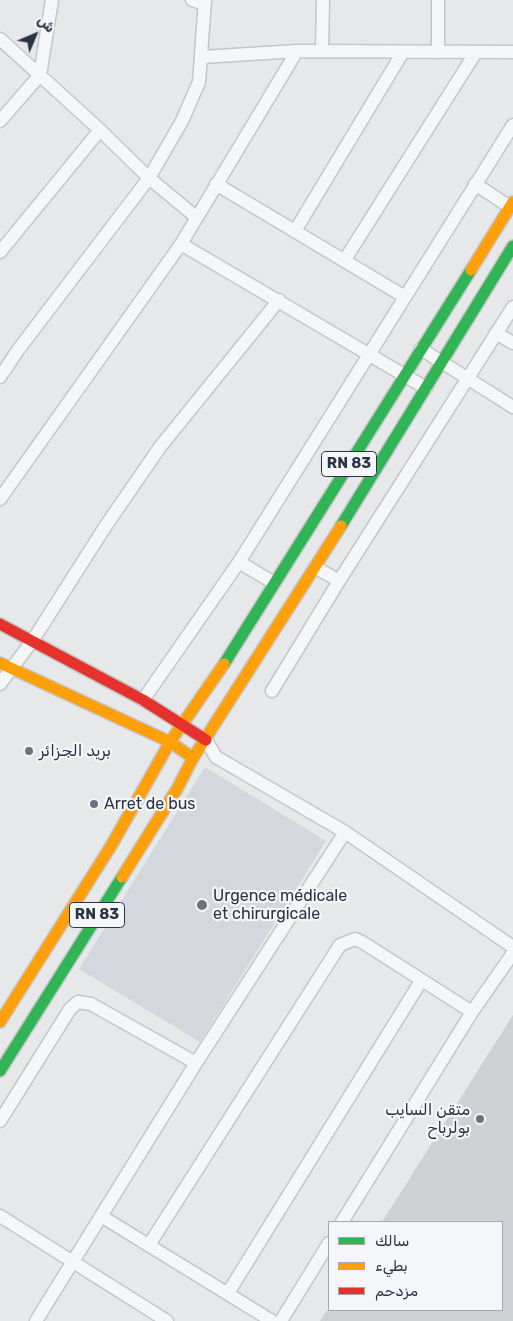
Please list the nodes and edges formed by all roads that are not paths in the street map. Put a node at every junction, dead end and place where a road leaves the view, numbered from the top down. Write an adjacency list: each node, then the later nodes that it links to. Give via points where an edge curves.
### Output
1 (52, 0): 13 (street)
2 (323, 0): 7 (street)
3 (438, 0): 9 (street)
4 (200, 1): 12 (street)
5 (0, 39): 13 (street)
6 (296, 51): 7 (street); 12 (street); 18 (street)
7 (322, 51): 8 (street)
8 (403, 52): 9 (street); 22 (street)
9 (438, 52): 10 (street)
10 (476, 52): 11 (street); 26 (street)
11 (513, 52)
12 (202, 57): 17 (street, via 199,82 182,121)
13 (40, 75): 14 (street); 16 (street)
14 (0, 121)
15 (513, 125): 19 (street)
16 (100, 130): 17 (street); 25 (street)
17 (149, 178): 21 (street); 36 (street)
18 (216, 184): 21 (street); 22 (street)
19 (475, 184): 20 (street); 27 (street)
20 (512, 205): 32 (main road, RN 83)
21 (196, 217): 23 (street)
22 (295, 231): 26 (street)
23 (181, 244): 28 (street); 40 (street)
24 (513, 246): 34 (main road, RN 83)
25 (0, 252)
26 (344, 261): 27 (street)
27 (405, 297): 33 (street)
28 (279, 300): 33 (street); 46 (street, via 160,447)
29 (513, 307): 30 (street)
30 (496, 333): 31 (street); 37 (street)
31 (513, 343)
32 (421, 349): 34 (street); 35 (main road, RN 83)
33 (368, 354): 35 (street); 41 (street)
34 (443, 361): 37 (street); 38 (main road, RN 83)
35 (406, 376): 38 (street); 44 (main road, RN 83)
36 (0, 377)
37 (468, 379): 39 (street); 43 (street)
38 (426, 388): 42 (main road, RN 83)
39 (513, 407)
40 (0, 500)
41 (239, 562): 44 (street); 50 (street)
42 (315, 567): 43 (street); 52 (main road, RN 83)
43 (339, 581): 49 (street)
44 (274, 583): 51 (main road, RN 83)
45 (0, 624): 46 (main road)
46 (33, 640): 47 (street); 50 (main road)
47 (5, 665): 48 (street); 53 (main road)
48 (0, 684)
49 (272, 692)
50 (143, 700): 51 (main road)
51 (183, 723): 52 (main road); 53 (main road, RN 83)
52 (206, 740): 54 (street); 55 (main road, RN 83)
53 (170, 742): 55 (main road); 57 (main road, RN 83)
54 (216, 757): 55 (street); 56 (street)
55 (194, 758): 57 (main road, RN 83, via 177,789)
56 (345, 832): 58 (street); 63 (street)
57 (122, 852): 62 (main road, RN 83); 64 (main road, RN 83)
58 (513, 946)
59 (513, 953): 61 (street)
60 (421, 981): 61 (street); 70 (street, via 362,942 355,939 340,944); 72 (street)
61 (472, 1012): 68 (street)
62 (0, 1022)
63 (196, 1063): 65 (street, via 91,1004 78,1002 70,1009); 67 (street)
64 (0, 1071)
65 (0, 1121)
66 (0, 1216): 71 (street)
67 (100, 1216): 70 (street); 71 (street)
68 (343, 1221)
69 (328, 1245): 76 (street)
70 (149, 1246): 72 (street)
71 (72, 1262): 73 (street); 74 (street)
72 (228, 1293): 75 (street)
73 (37, 1320)
74 (167, 1321)
75 (272, 1321)
76 (281, 1321)

